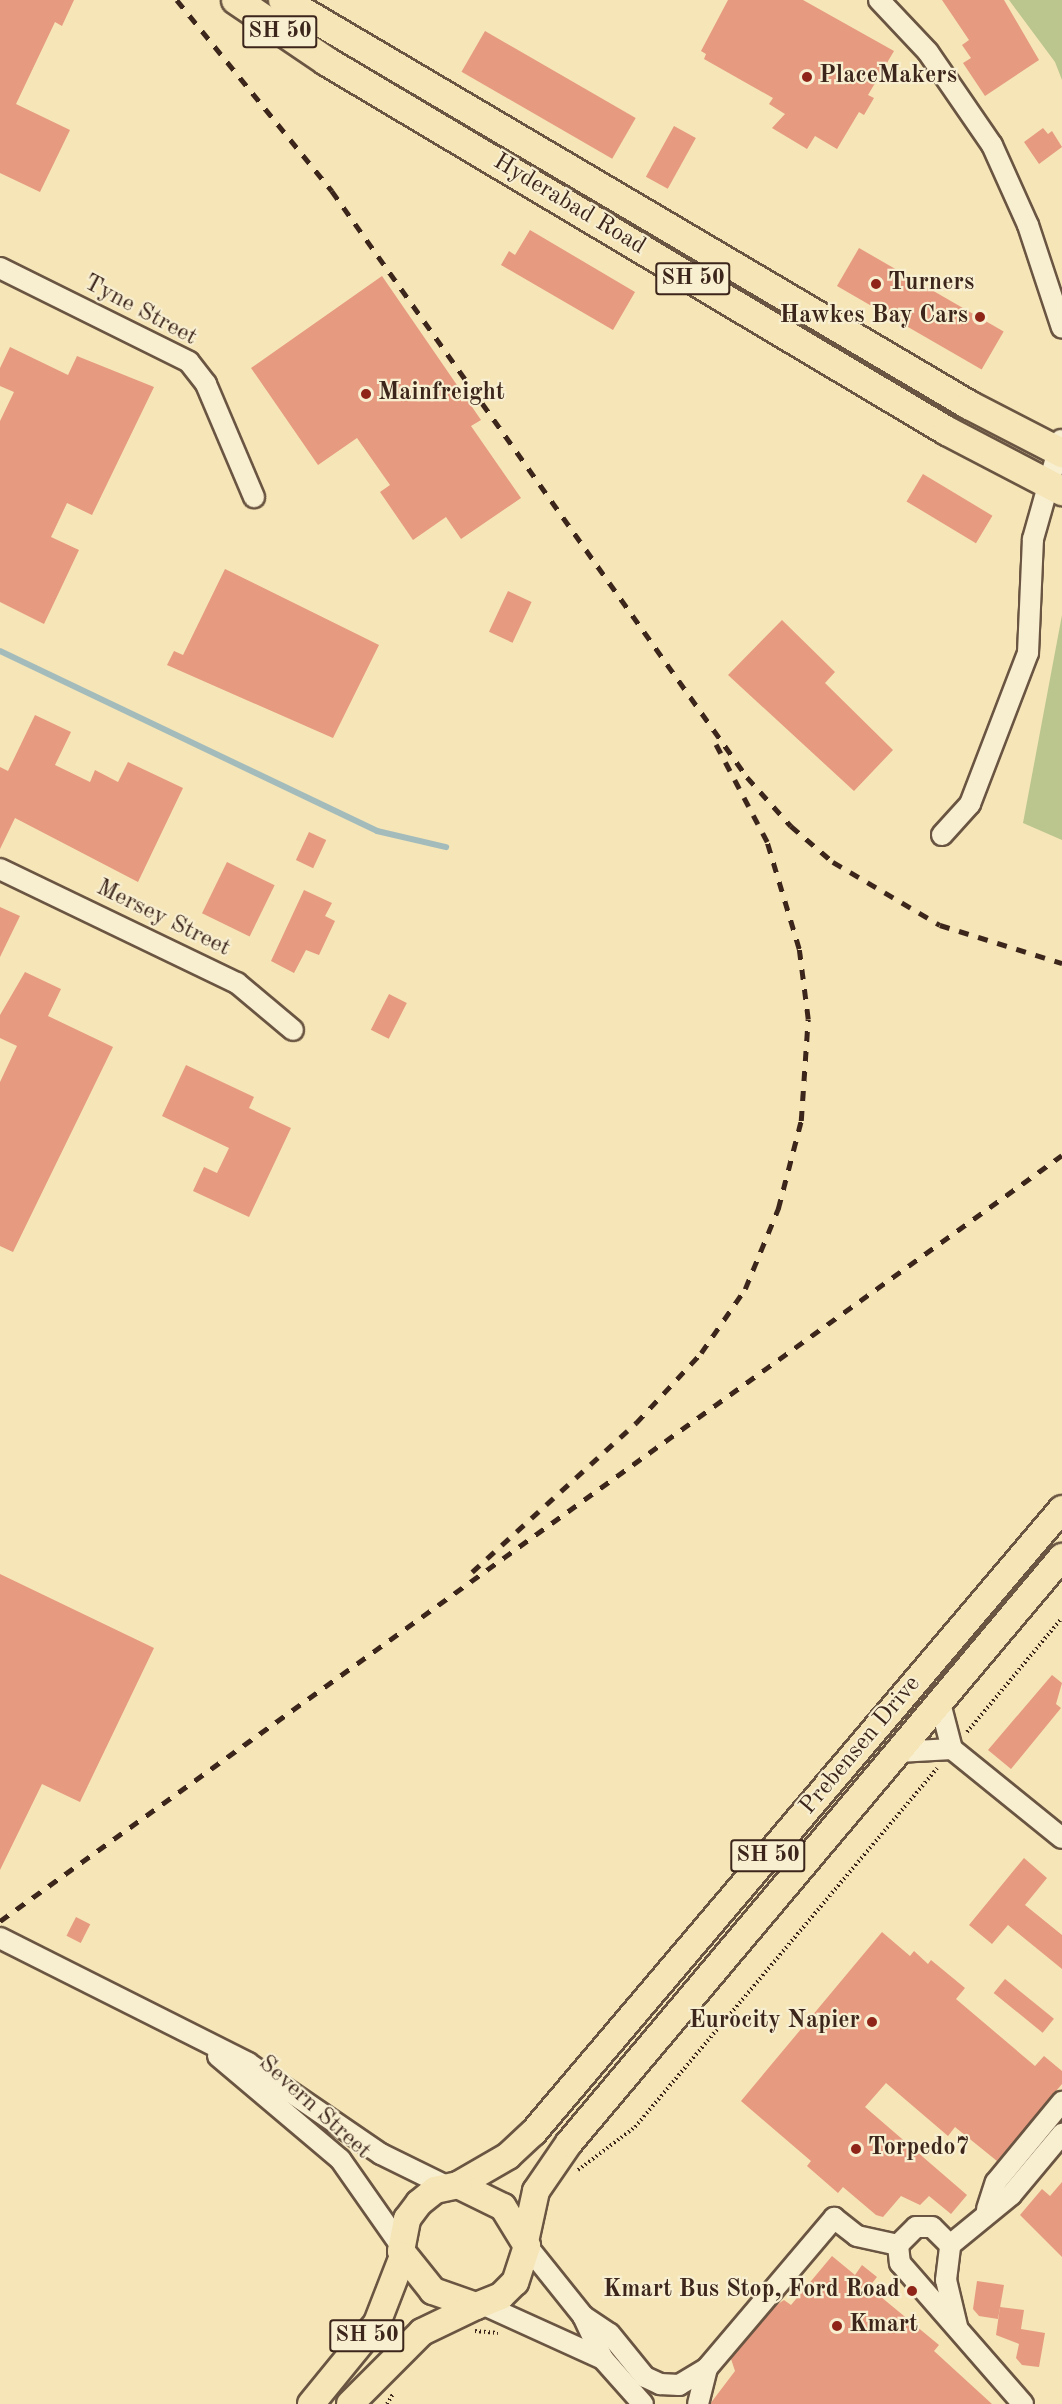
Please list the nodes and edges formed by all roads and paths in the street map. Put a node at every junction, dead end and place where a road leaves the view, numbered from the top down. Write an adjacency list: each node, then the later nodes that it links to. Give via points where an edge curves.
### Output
1 (236, 0): 7 (highway, Hyderabad Road / SH 50, via 326,61)
2 (879, 0): 5 (street, via 928,52 992,145 1028,225)
3 (294, 3): 6 (highway, Hyderabad Road / SH 50, via 969,405)
4 (0, 268): 8 (street, Tyne Street, via 189,362 206,384)
5 (1062, 328)
6 (1061, 447): 7 (street)
7 (1055, 488): 9 (street, via 1028,578 1028,653 970,804)
8 (254, 497)
9 (942, 835)
10 (0, 869): 11 (street, Mersey Street, via 237,983)
11 (293, 1030)
12 (1062, 1509): 24 (main road, Prebensen Drive / SH 50, via 533,2133 500,2162)
13 (1062, 1557): 15 (main road, Prebensen Drive / SH 50)
14 (1062, 1618): 16 (path)
15 (940, 1703): 16 (street); 17 (main road, Prebensen Drive / SH 50)
16 (952, 1749): 17 (street); 18 (street); 23 (path, via 635,2127)
17 (898, 1752): 26 (main road, Prebensen Drive / SH 50, via 569,2143 536,2191)
18 (1062, 1838)
19 (0, 1938): 20 (street, Severn Street)
20 (205, 2044): 24 (street, Severn Street, via 248,2063 381,2154); 28 (street, Severn Street, via 340,2159)
21 (1062, 2102): 25 (street, via 996,2182)
22 (1062, 2134): 25 (street, via 1011,2195)
23 (573, 2173)
24 (452, 2185): 26 (main road, via 494,2199); 28 (main road, SH 50, via 411,2212)
25 (987, 2209): 29 (street)
26 (526, 2242): 31 (main road, SH 50, via 515,2282); 32 (street)
27 (898, 2245): 29 (street, via 908,2231 924,2226 940,2231); 30 (street, via 900,2263); 37 (street, via 857,2236 834,2218)
28 (402, 2251): 31 (main road, via 433,2291); 39 (main road, SH 50, via 377,2323)
29 (949, 2253): 30 (street, via 930,2278); 33 (street, via 948,2300)
30 (912, 2276): 33 (street)
31 (480, 2306): 36 (street); 40 (main road, SH 50, via 422,2332)
32 (583, 2316): 36 (street); 37 (street, via 610,2334 645,2377 660,2384 680,2385)
33 (957, 2326): 44 (street)
34 (469, 2333): 35 (path)
35 (502, 2334)
36 (603, 2360): 42 (street)
37 (707, 2368): 43 (street)
38 (396, 2389): 41 (path)
39 (310, 2404)
40 (350, 2404)
41 (387, 2404)
42 (643, 2404)
43 (698, 2404)
44 (1023, 2404)

